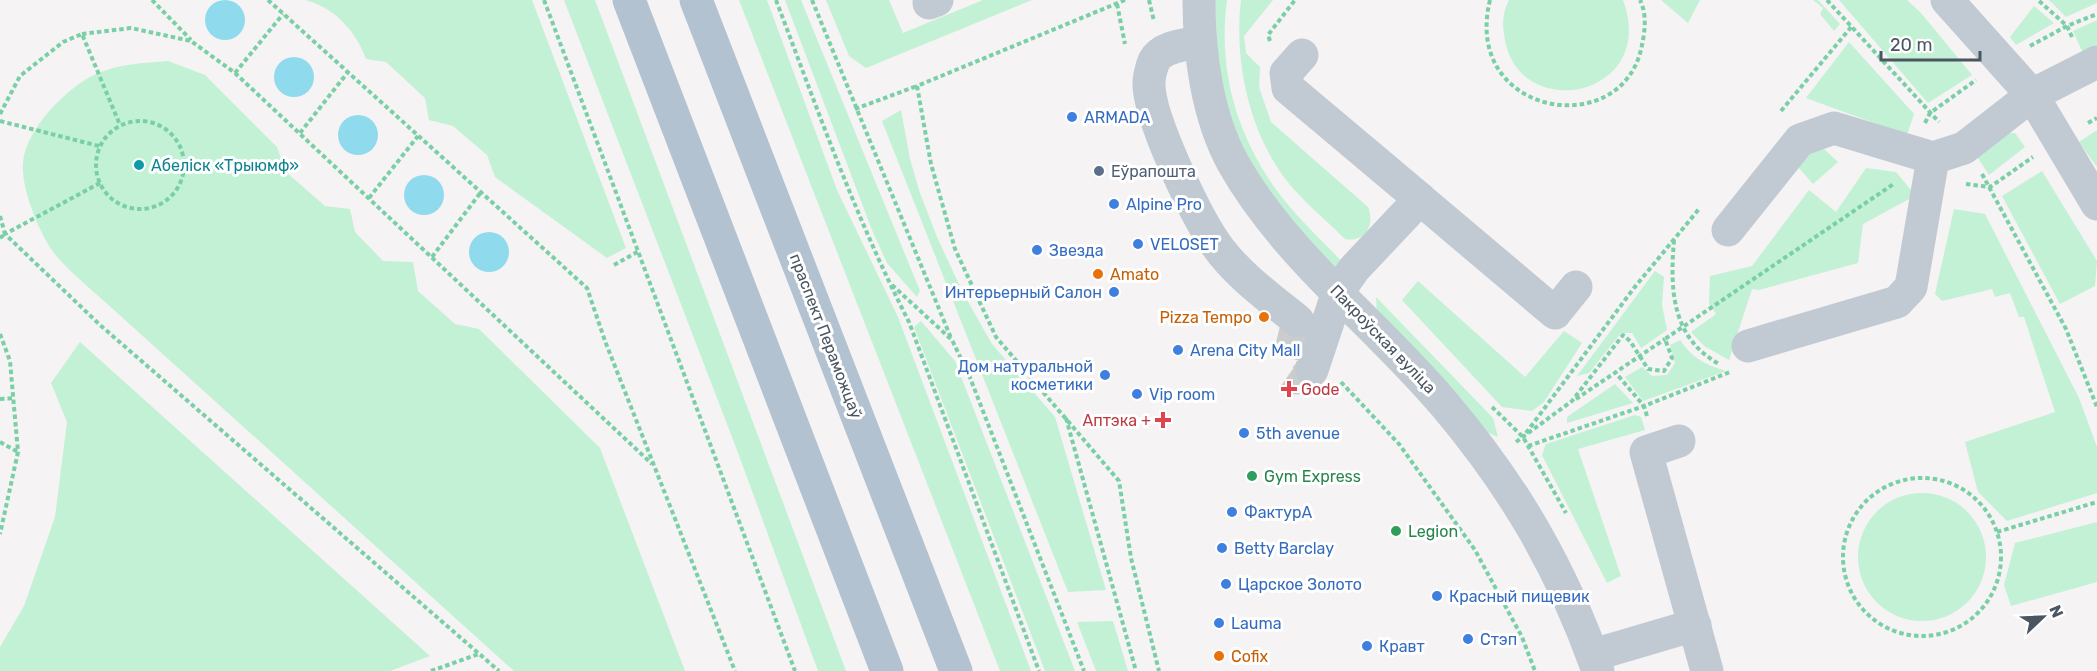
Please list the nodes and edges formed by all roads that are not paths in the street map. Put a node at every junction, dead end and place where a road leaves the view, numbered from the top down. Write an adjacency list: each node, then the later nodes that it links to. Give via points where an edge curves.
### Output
1 (629, 0): 20 (main road)
2 (696, 0): 21 (main road, праспект Пераможцаў)
3 (1199, 0): 5 (street, Пакроўская вуліца)
4 (1947, 0): 8 (street)
5 (1199, 42): 13 (street, Пакроўская вуліца, via 1209,98 1232,161 1267,216); 13 (street, via 1169,48 1154,59 1149,83 1159,124 1188,196 1216,244 1298,324)
6 (1302, 54): 10 (street, via 1286,73 1288,88)
7 (2097, 62): 8 (street)
8 (2032, 94): 9 (street, via 1964,148); 11 (street)
9 (1922, 155): 12 (street, via 1834,128 1800,140); 15 (street, via 1911,286 1897,302)
10 (1420, 199): 13 (street, via 1354,269); 14 (street, via 1555,313)
11 (2097, 204)
12 (1728, 230)
13 (1327, 281): 16 (street); 19 (street, Пакроўская вуліца, via 1444,404 1489,460 1530,520 1567,591)
14 (1576, 287)
15 (1741, 358)
16 (1326, 372)
17 (1679, 441): 18 (street, via 1646,452)
18 (1695, 625): 19 (street); 22 (street)
19 (1595, 663)
20 (887, 671)
21 (956, 671)
22 (1707, 671)

